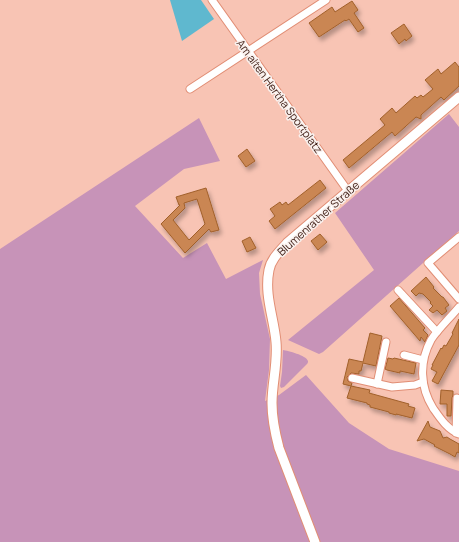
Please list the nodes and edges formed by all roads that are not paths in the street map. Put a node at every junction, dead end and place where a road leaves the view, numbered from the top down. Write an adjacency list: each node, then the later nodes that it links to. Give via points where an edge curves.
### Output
1 (212, 0): 3 (street, Am alten Hertha Sportplatz)
2 (326, 0): 3 (street)
3 (247, 50): 4 (street); 6 (street, Am alten Hertha Sportplatz)
4 (190, 88)
5 (459, 97): 6 (street, Blumenrather Straße)
6 (348, 191): 20 (street, Blumenrather Straße, via 275,256 269,269 267,289 276,342 272,419 279,448)
7 (459, 237): 9 (street, via 428,263)
8 (398, 290): 11 (street)
9 (459, 300)
10 (459, 307): 11 (street)
11 (437, 332): 14 (street)
12 (386, 342): 17 (street)
13 (404, 355): 14 (street)
14 (423, 360): 16 (street)
15 (352, 378): 17 (street)
16 (423, 382): 17 (street, via 392,387); 19 (street, via 430,403 440,420)
17 (377, 384)
18 (457, 398): 19 (street)
19 (457, 434)
20 (315, 542)

